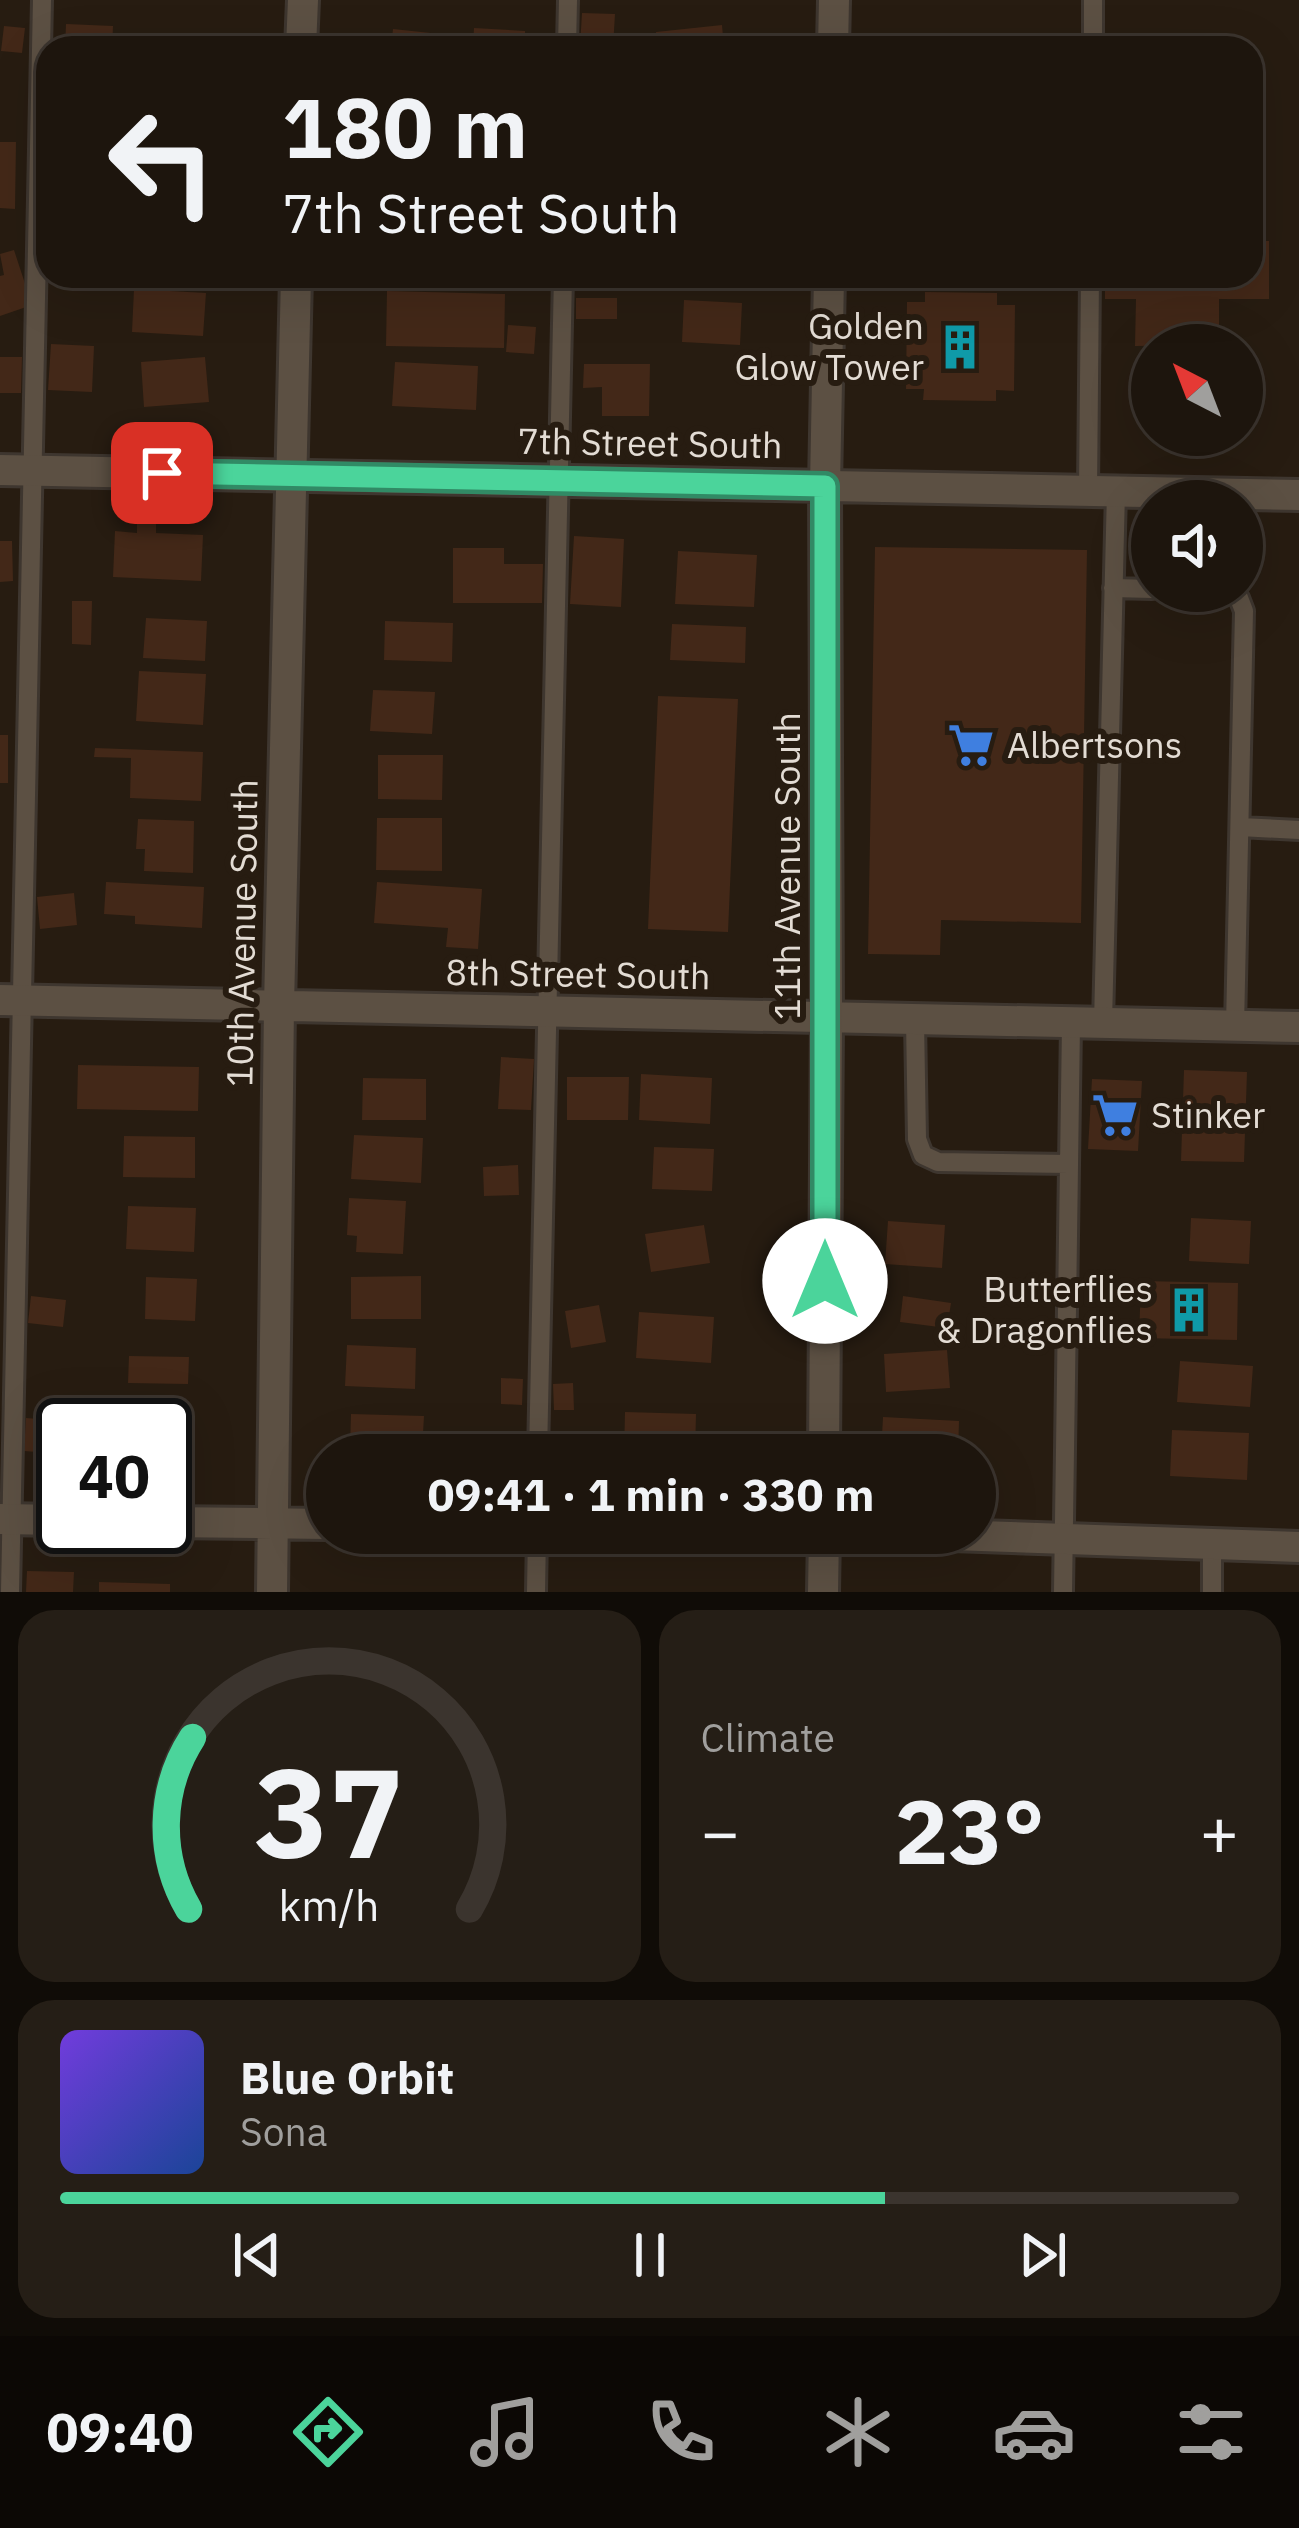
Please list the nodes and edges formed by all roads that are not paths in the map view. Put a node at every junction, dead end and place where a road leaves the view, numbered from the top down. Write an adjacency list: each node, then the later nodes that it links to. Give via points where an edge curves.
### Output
1 (42, 0): 6 (lane)
2 (303, 0): 7 (street)
3 (568, 0): 8 (lane)
4 (834, 0): 9 (street)
5 (1094, 0): 10 (lane)
6 (41, 36)
7 (302, 36)
8 (567, 36)
9 (833, 36)
10 (1093, 36)
11 (37, 288): 17 (lane)
12 (296, 288): 18 (street, 10th Avenue South)
13 (562, 288): 19 (lane)
14 (829, 288): 20 (street, 11th Avenue South)
15 (1091, 288): 21 (lane)
16 (0, 470): 17 (street, 7th Street South)
17 (34, 471): 18 (street, 7th Street South); 28 (lane)
18 (291, 476): 19 (street, 7th Street South); 29 (street, 10th Avenue South)
19 (559, 481): 20 (street, 7th Street South); 30 (lane)
20 (825, 486): 21 (street, 7th Street South); 31 (street, 11th Avenue South)
21 (1102, 491): 22 (street, 7th Street South); 23 (lane)
22 (1299, 495)
23 (1114, 588): 24 (lane); 33 (lane)
24 (1131, 588)
25 (1244, 612): 26 (lane)
26 (1240, 827): 27 (lane); 35 (lane)
27 (1299, 830)
28 (11, 1000): 29 (street, 8th Street South); 40 (lane)
29 (279, 1006): 30 (street, 8th Street South); 42 (street, 10th Avenue South)
30 (548, 1012): 31 (street, 8th Street South); 38 (lane)
31 (827, 1019): 32 (street, 8th Street South); 39 (street, 11th Avenue South)
32 (915, 1020): 34 (street, 8th Street South); 37 (lane, via 923,1155 938,1162)
33 (1102, 1023): 34 (street, 8th Street South); 35 (street, 8th Street South)
34 (1071, 1024): 37 (lane)
35 (1235, 1027): 36 (street, 8th Street South)
36 (1299, 1027)
37 (1069, 1164): 45 (lane)
38 (538, 1434)
39 (824, 1434)
40 (6, 1520): 50 (lane)
41 (192, 1522): 42 (street)
42 (272, 1523): 43 (street); 51 (street, 10th Avenue South)
43 (306, 1524)
44 (996, 1537): 45 (street)
45 (1064, 1540): 46 (street); 54 (lane)
46 (1212, 1545): 47 (street); 55 (lane)
47 (1299, 1547)
48 (536, 1554): 52 (lane)
49 (824, 1554): 53 (street)
50 (10, 1592)
51 (272, 1592)
52 (536, 1592)
53 (824, 1592)
54 (1063, 1592)
55 (1212, 1592)

